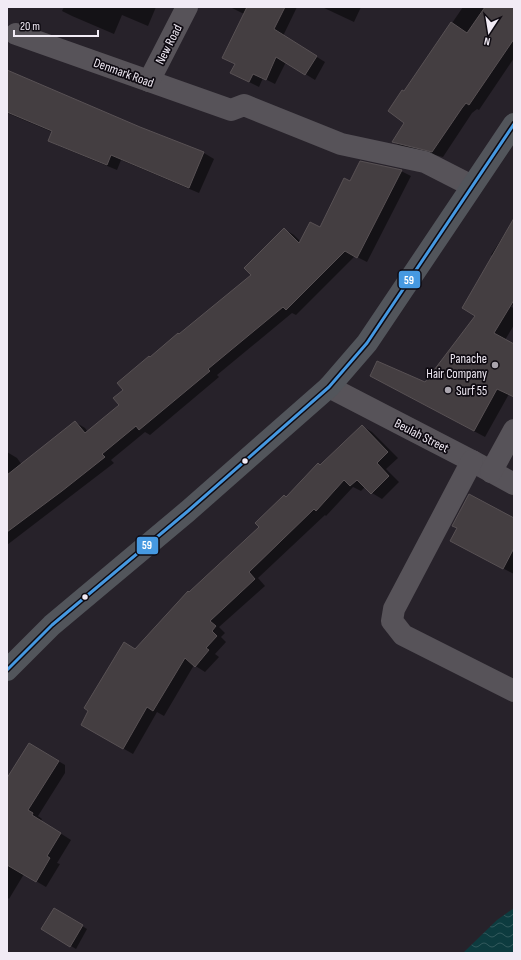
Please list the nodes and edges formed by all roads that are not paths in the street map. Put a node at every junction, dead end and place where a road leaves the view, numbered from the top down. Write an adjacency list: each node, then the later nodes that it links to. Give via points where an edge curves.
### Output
1 (187, 7): 3 (street, New Road)
2 (16, 34): 3 (street, Denmark Road)
3 (149, 81): 5 (street, Denmark Road, via 231,110 244,105 341,144 425,162)
4 (514, 124): 5 (main road)
5 (472, 186): 6 (main road, via 367,343)
6 (329, 387): 8 (street, Beulah Street); 11 (main road, via 52,626)
7 (514, 430): 9 (street)
8 (472, 461): 9 (street, Beulah Street); 12 (street, via 394,609 392,621 402,635)
9 (491, 472): 10 (street, Beulah Street)
10 (514, 484)
11 (7, 670)
12 (514, 691)

